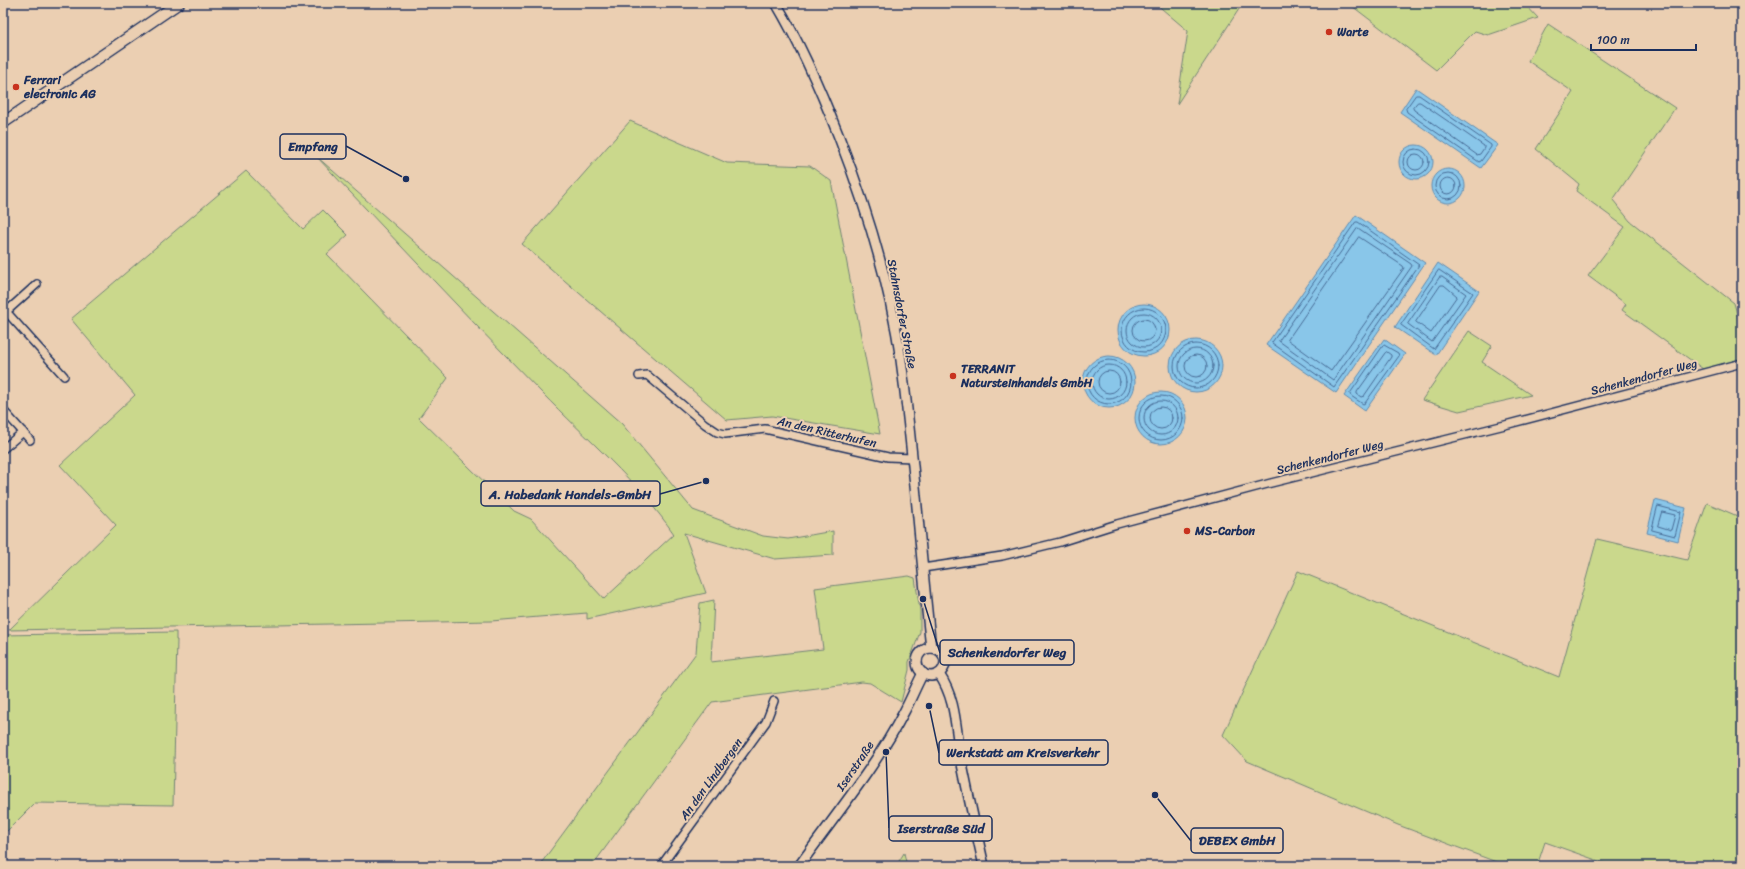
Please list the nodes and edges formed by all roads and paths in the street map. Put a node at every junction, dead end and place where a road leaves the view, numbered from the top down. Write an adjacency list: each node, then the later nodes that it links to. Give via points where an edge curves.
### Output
1 (178, 3): 3 (main road)
2 (776, 3): 13 (street, Stahnsdorfer Straße, via 826,103 868,217 881,264 900,360)
3 (3, 123)
4 (37, 284): 5 (street)
5 (5, 310): 7 (street)
6 (1742, 362): 14 (street, Schenkendorfer Weg, via 1271,483 1060,542 1002,556)
7 (64, 376)
8 (639, 376): 13 (street, An den Ritterhufen, via 648,374 717,432 724,434 765,429 888,457)
9 (3, 410): 10 (street)
10 (23, 432): 11 (street); 12 (street)
11 (30, 440)
12 (3, 450)
13 (912, 458): 14 (street, Stahnsdorfer Straße)
14 (923, 568): 15 (street, Stahnsdorfer Straße)
15 (931, 648): 16 (street, via 923,651 918,658 918,666); 17 (street, via 939,650 944,656 946,664)
16 (923, 673): 17 (street, via 931,676); 20 (street, Iserstraße, via 904,713 882,748)
17 (940, 674): 21 (street, via 953,703 958,743)
18 (774, 702): 19 (street, An den Lindbergen, via 766,722)
19 (661, 866)
20 (799, 866)
21 (984, 866)

